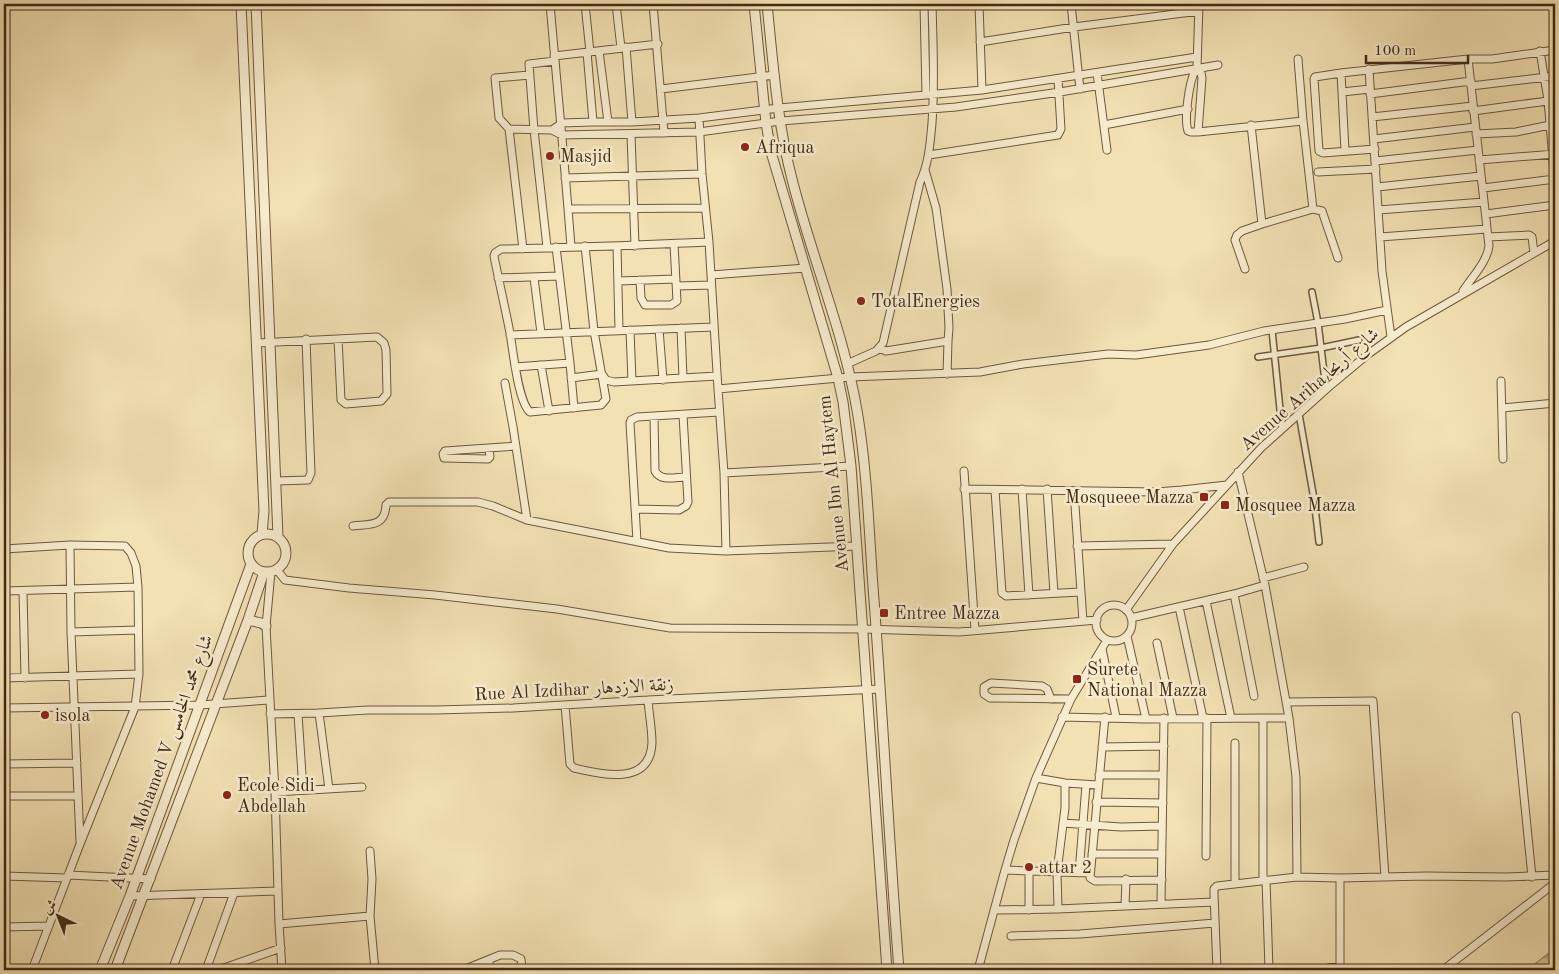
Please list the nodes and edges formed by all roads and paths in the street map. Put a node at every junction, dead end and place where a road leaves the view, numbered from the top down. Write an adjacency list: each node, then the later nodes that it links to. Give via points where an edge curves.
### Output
1 (241, 4): 57 (street)
2 (256, 4): 55 (street)
3 (550, 4): 23 (street)
4 (585, 4): 20 (street)
5 (616, 4): 17 (street)
6 (653, 4): 16 (street)
7 (754, 4): 33 (street, Avenue Ibn Al Haytem)
8 (767, 4): 32 (street, Avenue Ibn Al Haytem)
9 (924, 4): 47 (street)
10 (933, 4): 46 (street)
11 (979, 4): 15 (street)
12 (1071, 4): 14 (street)
13 (1199, 7): 14 (street); 22 (street)
14 (1074, 27): 15 (street); 34 (street)
15 (980, 42): 42 (street)
16 (658, 44): 17 (street); 40 (street)
17 (624, 48): 19 (street); 65 (street)
18 (1555, 50): 21 (street)
19 (598, 51): 20 (street); 64 (street)
20 (589, 52): 23 (street); 63 (street)
21 (1540, 52): 24 (street); 36 (street)
22 (1197, 57): 27 (street); 29 (street)
23 (555, 59): 31 (street, via 529,64); 67 (street)
24 (1468, 59): 28 (street); 38 (street)
25 (1298, 60): 62 (street)
26 (1218, 65): 27 (street)
27 (1197, 68): 39 (street); 48 (street); 49 (street, via 1202,76)
28 (1369, 70): 30 (street); 45 (street)
29 (1097, 73): 34 (street); 39 (street)
30 (1341, 73): 44 (street); 84 (street, via 1314,79 1319,151)
31 (530, 74): 71 (street, via 495,78 499,118); 72 (street)
32 (775, 75): 33 (street); 51 (street, Avenue Ibn Al Haytem)
33 (762, 76): 40 (street); 56 (street, Avenue Ibn Al Haytem)
34 (1079, 76): 37 (street); 41 (street)
35 (1555, 76): 36 (street)
36 (1544, 77): 38 (street); 50 (street)
37 (1058, 79): 42 (street); 43 (street)
38 (1471, 83): 45 (street); 54 (street)
39 (1099, 85): 41 (street); 68 (street)
40 (661, 89): 60 (street)
41 (1080, 89): 43 (street)
42 (982, 90): 46 (street)
43 (1060, 92): 52 (street); 86 (street, via 1062,129 1058,135)
44 (1342, 92): 45 (street); 84 (street)
45 (1370, 92): 58 (street)
46 (934, 94): 47 (street); 52 (street)
47 (926, 95): 51 (street)
48 (1189, 98): 49 (street); 53 (street)
49 (1200, 98): 76 (street)
50 (1552, 100): 54 (street); 70 (street)
51 (779, 108): 56 (street); 61 (street, Avenue Ibn Al Haytem)
52 (933, 108): 61 (street); 86 (street)
53 (1188, 109): 68 (street); 76 (street, via 1187,129)
54 (1473, 109): 58 (street); 74 (street)
55 (260, 110): 57 (street); 123 (street)
56 (764, 110): 59 (street); 66 (street, Avenue Ibn Al Haytem)
57 (246, 111): 124 (street)
58 (1372, 116): 80 (street)
59 (699, 118): 60 (street); 75 (street)
60 (664, 120): 65 (street); 77 (street)
61 (780, 121): 66 (street); 161 (street, Avenue Ibn Al Haytem, via 794,186)
62 (1303, 121): 69 (street); 104 (street)
63 (593, 122): 64 (street); 67 (street)
64 (608, 122): 65 (street)
65 (632, 122)
66 (766, 123): 75 (street); 125 (street, Avenue Ibn Al Haytem, via 774,166)
67 (562, 124): 73 (street); 79 (street)
68 (1104, 125): 82 (street)
69 (1251, 126): 76 (street); 107 (street)
70 (1552, 127): 74 (street, via 1516,132); 85 (street)
71 (509, 129): 72 (street); 119 (street)
72 (534, 130): 73 (street); 120 (street)
73 (552, 130): 79 (street)
74 (1476, 131): 80 (street); 83 (street)
75 (699, 132): 77 (street); 91 (street)
76 (1198, 132)
77 (664, 133): 78 (street)
78 (631, 134): 79 (street); 92 (street)
79 (562, 135): 94 (street)
80 (1374, 139): 81 (street)
81 (1374, 149): 84 (street); 88 (street)
82 (1107, 150)
83 (1478, 150): 87 (street); 88 (street)
84 (1345, 151)
85 (1554, 154): 87 (street); 95 (street)
86 (929, 155): 89 (street)
87 (1479, 160): 93 (street)
88 (1376, 165): 90 (street); 97 (street)
89 (925, 170): 154 (street, via 936,208 947,289); 156 (street, via 884,339)
90 (1318, 172)
91 (702, 174): 92 (street); 101 (street)
92 (633, 176): 94 (street); 103 (street)
93 (1481, 176): 97 (street); 98 (street)
94 (565, 178): 102 (street)
95 (1555, 179): 96 (street); 98 (street)
96 (1555, 184)
97 (1377, 187): 105 (street)
98 (1483, 188): 99 (street)
99 (1484, 202): 105 (street); 106 (street)
100 (1555, 205): 106 (street)
101 (705, 208): 103 (street); 112 (street)
102 (568, 209): 103 (street); 118 (street)
103 (634, 209): 116 (street)
104 (1313, 209): 107 (street); 122 (street, via 1322,211)
105 (1378, 210): 109 (street)
106 (1486, 214): 108 (street)
107 (1262, 224): 126 (street, via 1242,231 1235,240)
108 (1487, 229): 109 (street); 110 (street)
109 (1380, 237): 137 (street)
110 (1488, 237): 121 (street, via 1529,235); 136 (street, via 1488,253)
111 (1555, 241): 121 (street, Avenue Ariha شارع أريحا)
112 (709, 242): 113 (street); 127 (street)
113 (674, 244): 116 (street); 133 (street)
114 (585, 246): 115 (street); 118 (street); 145 (street)
115 (617, 246): 116 (street); 131 (street)
116 (635, 246)
117 (556, 247): 118 (street); 120 (street); 128 (street)
118 (571, 247)
119 (523, 248): 120 (street); 129 (street, via 501,249 495,253)
120 (547, 248)
121 (1534, 252): 136 (street, Avenue Ariha شارع أريحا)
122 (1338, 258)
123 (266, 260): 124 (street); 153 (street)
124 (253, 262): 155 (street)
125 (806, 268): 127 (street); 170 (street, Avenue Ibn Al Haytem)
126 (1245, 269)
127 (711, 275): 134 (street)
128 (559, 276): 130 (street); 146 (street)
129 (498, 278): 130 (street); 148 (street)
130 (534, 278): 147 (street)
131 (618, 280): 132 (street); 142 (street)
132 (640, 280): 133 (street); 133 (street, via 641,298 649,306 674,304 677,301)
133 (676, 282): 134 (street)
134 (712, 285): 139 (street)
135 (1312, 292): 138 (street)
136 (1462, 294): 149 (street, Avenue Ariha شارع أريحا)
137 (1387, 310): 138 (street); 149 (street)
138 (1318, 322): 144 (street); 157 (street)
139 (714, 327): 140 (street); 166 (street)
140 (680, 328): 141 (street); 169 (street)
141 (659, 329): 143 (street); 171 (street)
142 (619, 330): 143 (street); 145 (street)
143 (630, 330): 173 (street)
144 (1272, 330): 158 (street); 165 (street, via 1209,345 1136,355 1108,354)
145 (594, 331): 146 (street); 164 (street)
146 (566, 332): 147 (street); 160 (street)
147 (541, 333): 148 (street)
148 (510, 334): 163 (street)
149 (1391, 337): 176 (street, Avenue Ariha شارع أريحا)
150 (306, 339): 151 (street); 153 (street); 194 (street, via 312,473 308,480)
151 (338, 339): 151 (street, via 341,400 346,404 381,401 387,394 384,343 377,337)
152 (1359, 340): 157 (street)
153 (270, 341): 155 (street); 194 (street)
154 (948, 341): 156 (street, via 886,351); 165 (street)
155 (256, 343): 204 (street, via 264,511)
156 (879, 348): 161 (street)
157 (1321, 348): 158 (street); 176 (street)
158 (1275, 355): 159 (street); 185 (street)
159 (1258, 357)
160 (570, 363): 162 (street); 168 (street)
161 (847, 364): 167 (street, Avenue Ibn Al Haytem)
162 (541, 365): 163 (street); 180 (street)
163 (515, 367): 180 (street, via 527,409 530,412)
164 (602, 374): 168 (street); 173 (street, via 609,381); 178 (street, via 605,402)
165 (947, 374): 167 (street)
166 (717, 376): 169 (street); 175 (street)
167 (850, 377): 170 (street); 235 (street, Avenue Ibn Al Haytem, via 862,448)
168 (571, 378): 178 (street)
169 (683, 378): 171 (street)
170 (838, 378): 175 (street); 189 (street, Avenue Ibn Al Haytem)
171 (663, 380): 173 (street)
172 (1501, 380): 179 (street)
173 (632, 381)
174 (505, 383): 186 (street)
175 (718, 389): 181 (street)
176 (1326, 389): 182 (street, Avenue Ariha شارع أريحا)
177 (1555, 403): 179 (street)
178 (574, 408): 180 (street)
179 (1502, 408): 188 (street)
180 (549, 411)
181 (718, 412): 183 (street); 192 (street)
182 (1299, 414): 185 (street, Avenue Ariha شارع أريحا); 207 (street)
183 (683, 415): 184 (street); 193 (street)
184 (654, 416): 193 (street, via 655,471 663,478); 201 (street, via 634,418 630,424)
185 (1282, 428): 191 (street, Avenue Ariha شارع أريحا)
186 (516, 446): 187 (street); 202 (street)
187 (489, 448): 187 (street, via 445,451 443,457 488,459)
188 (1502, 459)
189 (851, 466): 192 (street); 210 (street, Avenue Ibn Al Haytem)
190 (964, 471): 196 (street)
191 (1238, 472): 195 (street, Avenue Ariha شارع أريحا); 217 (street)
192 (724, 473): 213 (street)
193 (686, 477): 201 (street, via 688,502 684,508)
194 (276, 481): 205 (street)
195 (1226, 485): 200 (street, via 1156,492); 208 (street, Avenue Ariha شارع أريحا)
196 (964, 489): 199 (street); 237 (street)
197 (1022, 489): 198 (street); 199 (street); 225 (street)
198 (1047, 489): 200 (street); 223 (street)
199 (995, 490): 225 (street, via 1000,590 1006,596)
200 (1074, 491): 211 (street)
201 (635, 509): 206 (street)
202 (527, 520): 203 (street, via 478,502 389,502 380,522); 206 (street)
203 (353, 526)
204 (262, 534): 205 (street); 214 (street, via 251,542 248,549)
205 (278, 537): 216 (street, via 284,542 287,557 284,564)
206 (637, 541): 213 (street, via 669,548)
207 (1319, 542)
208 (1173, 544): 211 (street); 228 (street, Avenue Ariha شارع أريحا)
209 (70, 545): 212 (street); 218 (street, via 125,546 136,566); 219 (street)
210 (857, 546): 213 (street); 234 (street, Avenue Ibn Al Haytem)
211 (1077, 546): 222 (street)
212 (4, 549)
213 (726, 551)
214 (251, 564): 216 (street, via 256,569); 256 (street, Avenue Mohamed V شارع محمد الخامس)
215 (1304, 567): 217 (street)
216 (271, 572): 230 (street, Avenue Mohamed V شارع محمد الخامس); 233 (street); 234 (street, via 285,580 557,609 670,628)
217 (1264, 582): 224 (street); 254 (street)
218 (138, 587): 219 (street); 236 (street)
219 (70, 589): 221 (street); 238 (street)
220 (4, 591): 221 (street)
221 (23, 591): 246 (street)
222 (1080, 592): 223 (street); 232 (street)
223 (1054, 593): 225 (street)
224 (1234, 594): 226 (street); 249 (street)
225 (1029, 595)
226 (1206, 601): 227 (street); 272 (street)
227 (1179, 607): 229 (street); 271 (street)
228 (1126, 610): 229 (street); 231 (street, via 1111,606 1102,611)
229 (1131, 618): 239 (street)
230 (248, 620): 233 (street); 255 (street, Avenue Mohamed V شارع محمد الخامس)
231 (1097, 620): 232 (street); 240 (street, via 1097,630)
232 (1083, 621): 237 (street)
233 (266, 626): 252 (street)
234 (863, 629): 235 (street); 247 (street, Avenue Ibn Al Haytem)
235 (876, 629): 237 (street); 248 (street, Avenue Ibn Al Haytem)
236 (138, 630): 238 (street); 243 (street)
237 (974, 630)
238 (71, 632): 244 (street)
239 (1127, 636): 240 (street, via 1118,641); 268 (street)
240 (1107, 640): 242 (street)
241 (1158, 643): 270 (street)
242 (1102, 649): 251 (street); 267 (street)
243 (139, 674): 244 (street); 259 (street)
244 (74, 676): 246 (street); 258 (street)
245 (4, 678): 246 (street)
246 (25, 678)
247 (868, 689): 248 (street, Rue Al Izdihar زنقة الازدهار); 253 (street, Rue Al Izdihar زنقة الازدهار); 355 (street, Avenue Ibn Al Haytem)
248 (880, 689): 356 (street, Avenue Ibn Al Haytem)
249 (1254, 696)
250 (1052, 699): 250 (street, via 990,698 984,694 984,688 991,683 1042,686); 251 (street)
251 (1071, 699): 265 (street)
252 (269, 700): 255 (street); 261 (street)
253 (648, 700): 257 (street, Rue Al Izdihar زنقة الازدهار); 257 (street, via 652,742 649,757 644,765 630,774 605,775 574,768 570,764)
254 (1286, 702): 274 (street); 313 (street, via 1373,701)
255 (216, 704): 256 (street); 317 (street, Avenue Mohamed V شارع محمد الخامس)
256 (200, 705): 259 (street); 314 (street, Avenue Mohamed V شارع محمد الخامس)
257 (565, 705): 263 (street, Rue Al Izdihar زنقة الازدهار)
258 (75, 707): 259 (street); 260 (street); 278 (street)
259 (135, 707): 299 (street)
260 (4, 708)
261 (270, 714): 262 (street, Rue Al Izdihar زنقة الازدهار); 289 (street)
262 (298, 714): 263 (street, Rue Al Izdihar زنقة الازدهار); 288 (street)
263 (320, 714): 287 (street)
264 (1516, 716): 312 (street)
265 (1062, 717): 266 (street); 282 (street)
266 (1105, 717): 267 (street); 277 (street)
267 (1116, 717): 268 (street)
268 (1146, 718): 269 (street)
269 (1164, 718): 270 (street); 276 (street)
270 (1173, 718): 271 (street)
271 (1205, 718): 272 (street); 303 (street)
272 (1231, 718): 273 (street)
273 (1263, 718): 274 (street); 320 (street)
274 (1290, 718): 315 (street, via 1297,782)
275 (1235, 743): 321 (street)
276 (1164, 746): 277 (street); 281 (street)
277 (1102, 747): 280 (street)
278 (76, 763): 279 (street); 291 (street)
279 (4, 764)
280 (1099, 775): 281 (street); 285 (street)
281 (1163, 775): 292 (street)
282 (1036, 778): 283 (street); 304 (street)
283 (1065, 783): 284 (street); 295 (street)
284 (1086, 785): 285 (street); 293 (street)
285 (1098, 785): 294 (street)
286 (362, 787): 287 (street)
287 (329, 789): 288 (street)
288 (303, 790): 289 (street)
289 (274, 792): 323 (street)
290 (4, 796): 291 (street)
291 (78, 796): 299 (street)
292 (1162, 803): 294 (street); 298 (street)
293 (1084, 804): 294 (street); 296 (street)
294 (1096, 804): 297 (street)
295 (1063, 823): 296 (street); 306 (street)
296 (1083, 825): 297 (street); 307 (street)
297 (1094, 825): 298 (street); 301 (street)
298 (1162, 826): 302 (street)
299 (80, 844): 311 (street)
300 (370, 852): 334 (street)
301 (1092, 854): 302 (street); 308 (street)
302 (1162, 854): 319 (street)
303 (1206, 856)
304 (1004, 870): 305 (street); 332 (street)
305 (1029, 872): 306 (street); 333 (street)
306 (1057, 872): 307 (street); 331 (street)
307 (1079, 873): 308 (street)
308 (1090, 873): 318 (street, via 1090,878 1095,881)
309 (1555, 875): 312 (street)
310 (4, 876): 311 (street)
311 (68, 876): 314 (street); 337 (street)
312 (1532, 876): 313 (street)
313 (1385, 877): 316 (street)
314 (136, 878): 317 (street); 327 (street, Avenue Mohamed V شارع محمد الخامس)
315 (1297, 878): 316 (street); 320 (street)
316 (1340, 878): 343 (street)
317 (150, 879): 326 (street, Avenue Mohamed V شارع محمد الخامس)
318 (1126, 879): 319 (street); 330 (street)
319 (1162, 880): 329 (street)
320 (1265, 880): 321 (street); 342 (street)
321 (1235, 883): 328 (street, via 1216,886)
322 (1555, 883): 359 (street)
323 (278, 891): 324 (street); 336 (street)
324 (234, 893): 325 (street); 348 (street)
325 (201, 894): 326 (street); 347 (street)
326 (144, 895): 327 (street); 346 (street, Avenue Mohamed V شارع محمد الخامس)
327 (130, 896): 345 (street, Avenue Mohamed V شارع محمد الخامس)
328 (1214, 902): 329 (street); 335 (street)
329 (1161, 904): 330 (street)
330 (1125, 906): 331 (street)
331 (1058, 909): 333 (street)
332 (994, 910): 333 (street); 357 (street)
333 (1029, 910)
334 (370, 916): 336 (street); 351 (street)
335 (1215, 923): 339 (street); 358 (street)
336 (279, 924): 340 (street)
337 (48, 926): 338 (street); 344 (street)
338 (4, 927)
339 (1011, 936)
340 (281, 948): 349 (street); 350 (street)
341 (488, 960): 352 (street); 353 (street); 354 (street, via 508,954 521,959)
342 (1268, 968): 343 (street); 358 (street)
343 (1340, 968)
344 (32, 970)
345 (100, 970)
346 (115, 970)
347 (172, 970)
348 (206, 970)
349 (218, 970)
350 (282, 970)
351 (375, 970)
352 (463, 970)
353 (491, 970)
354 (522, 970)
355 (887, 970)
356 (899, 970)
357 (978, 970)
358 (1217, 970)
359 (1443, 970)

